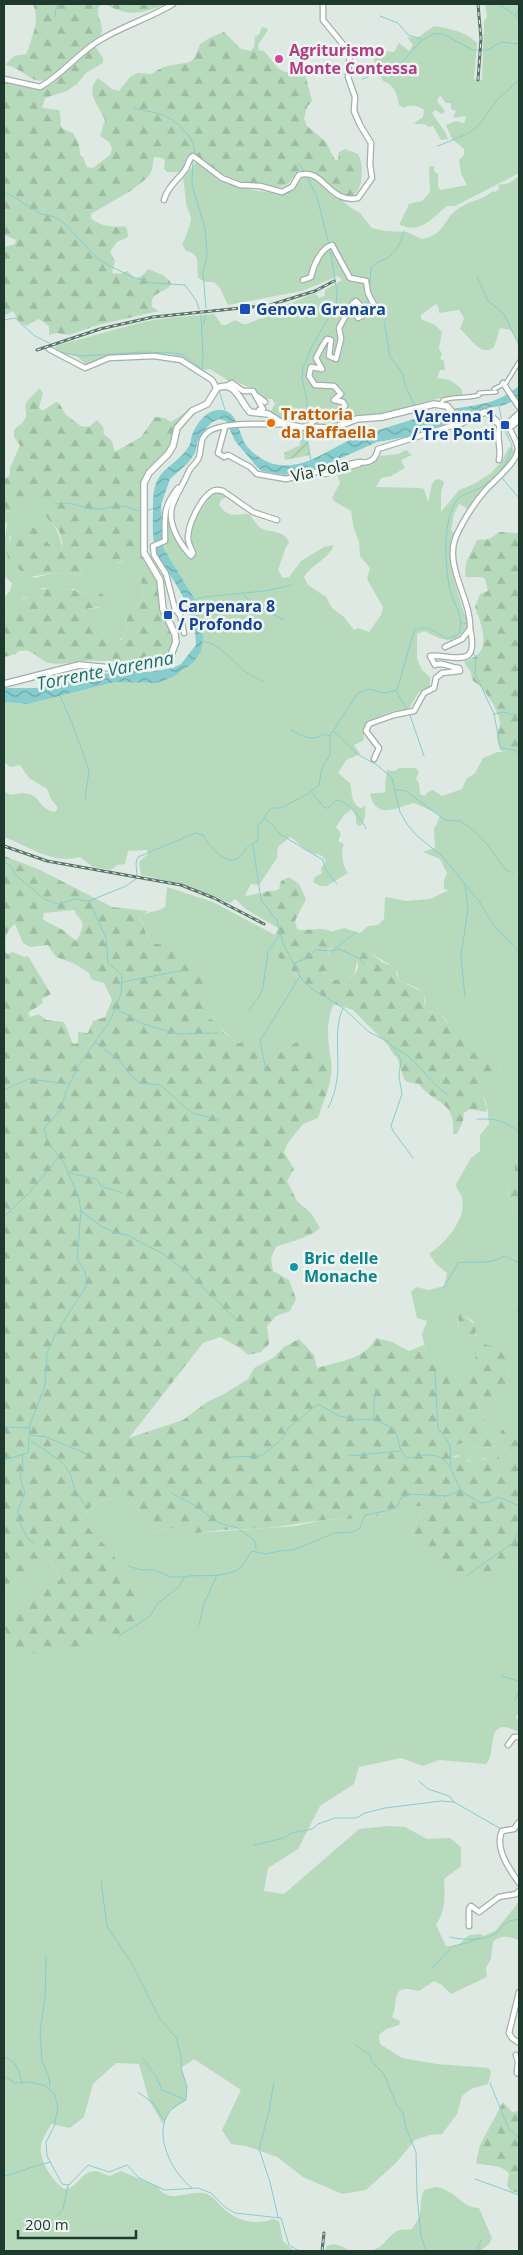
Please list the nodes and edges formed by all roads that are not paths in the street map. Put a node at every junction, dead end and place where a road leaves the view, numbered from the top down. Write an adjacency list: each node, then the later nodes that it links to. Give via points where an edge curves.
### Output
1 (173, 4): 3 (street, via 102,38 53,80 40,87)
2 (324, 4): 4 (street, via 324,20 351,56 348,77 355,97 354,110 371,143 372,178 358,198 345,199 318,178 304,173 299,174 292,187 282,192 240,185 222,178 193,156 188,159 186,170 167,191)
3 (4, 79)
4 (164, 200)
5 (303, 280): 20 (street, via 311,277 314,265 326,248 333,245 350,278 366,281 375,307 358,318 360,305 356,301 353,303 339,328 342,339 337,358 330,357 331,341 327,339 316,358 322,369 310,368 308,376 313,383 334,386 341,394 334,400 343,402 345,406 314,420)
6 (49, 349): 9 (street, via 85,368 112,358 154,356 181,360)
7 (519, 362): 8 (street)
8 (505, 385): 12 (street, via 479,395 447,398); 13 (street)
9 (220, 387): 10 (street, via 232,383); 17 (street, via 235,390 250,412 268,414); 29 (street, via 207,404 192,412 177,428 173,446 148,473 144,483 144,553 160,580 163,609 175,634 176,642 171,654 157,662 111,668 79,664)
10 (256, 395): 11 (street); 14 (street, via 263,408)
11 (264, 402)
12 (441, 404): 16 (street, via 450,408); 20 (street, via 411,408 382,418 357,419 333,428)
13 (519, 407)
14 (259, 410)
15 (519, 416): 18 (street)
16 (459, 422): 18 (street, via 485,412); 22 (street, Via Pola, via 378,449 373,460)
17 (284, 424): 19 (street); 20 (street)
18 (505, 424): 21 (street, via 497,432 501,451); 26 (street, via 518,447 516,455 482,494 455,540 459,585)
19 (225, 427): 22 (street, Via Pola, via 218,453 250,467 257,474 286,479); 23 (street, via 208,432 201,440 198,458)
20 (309, 427)
21 (499, 460)
22 (363, 463): 24 (street, Via Pola)
23 (188, 474): 25 (street, via 172,506 171,515 179,539 191,556 190,529 212,491 222,491 253,512); 27 (street, via 166,506 165,541 153,546 154,555 166,574)
24 (325, 474)
25 (278, 520)
26 (470, 629): 28 (street, via 462,639); 30 (street, via 472,646 469,654 454,659 430,656 435,665 444,663 460,671 442,673 436,678 434,688 424,693 414,711 369,724 366,731 380,748)
27 (184, 633)
28 (445, 647)
29 (4, 684)
30 (374, 759)
31 (519, 1737): 32 (street, via 514,1737)
32 (508, 1745)
33 (519, 1822): 34 (street, via 514,1829 501,1833 500,1843)
34 (519, 1883)
35 (519, 1891): 36 (street, via 499,1897 480,1912 471,1906)
36 (469, 1926)
37 (519, 1992): 38 (street, via 510,2033)
38 (519, 2043)
39 (516, 2055): 40 (street)
40 (519, 2074)

